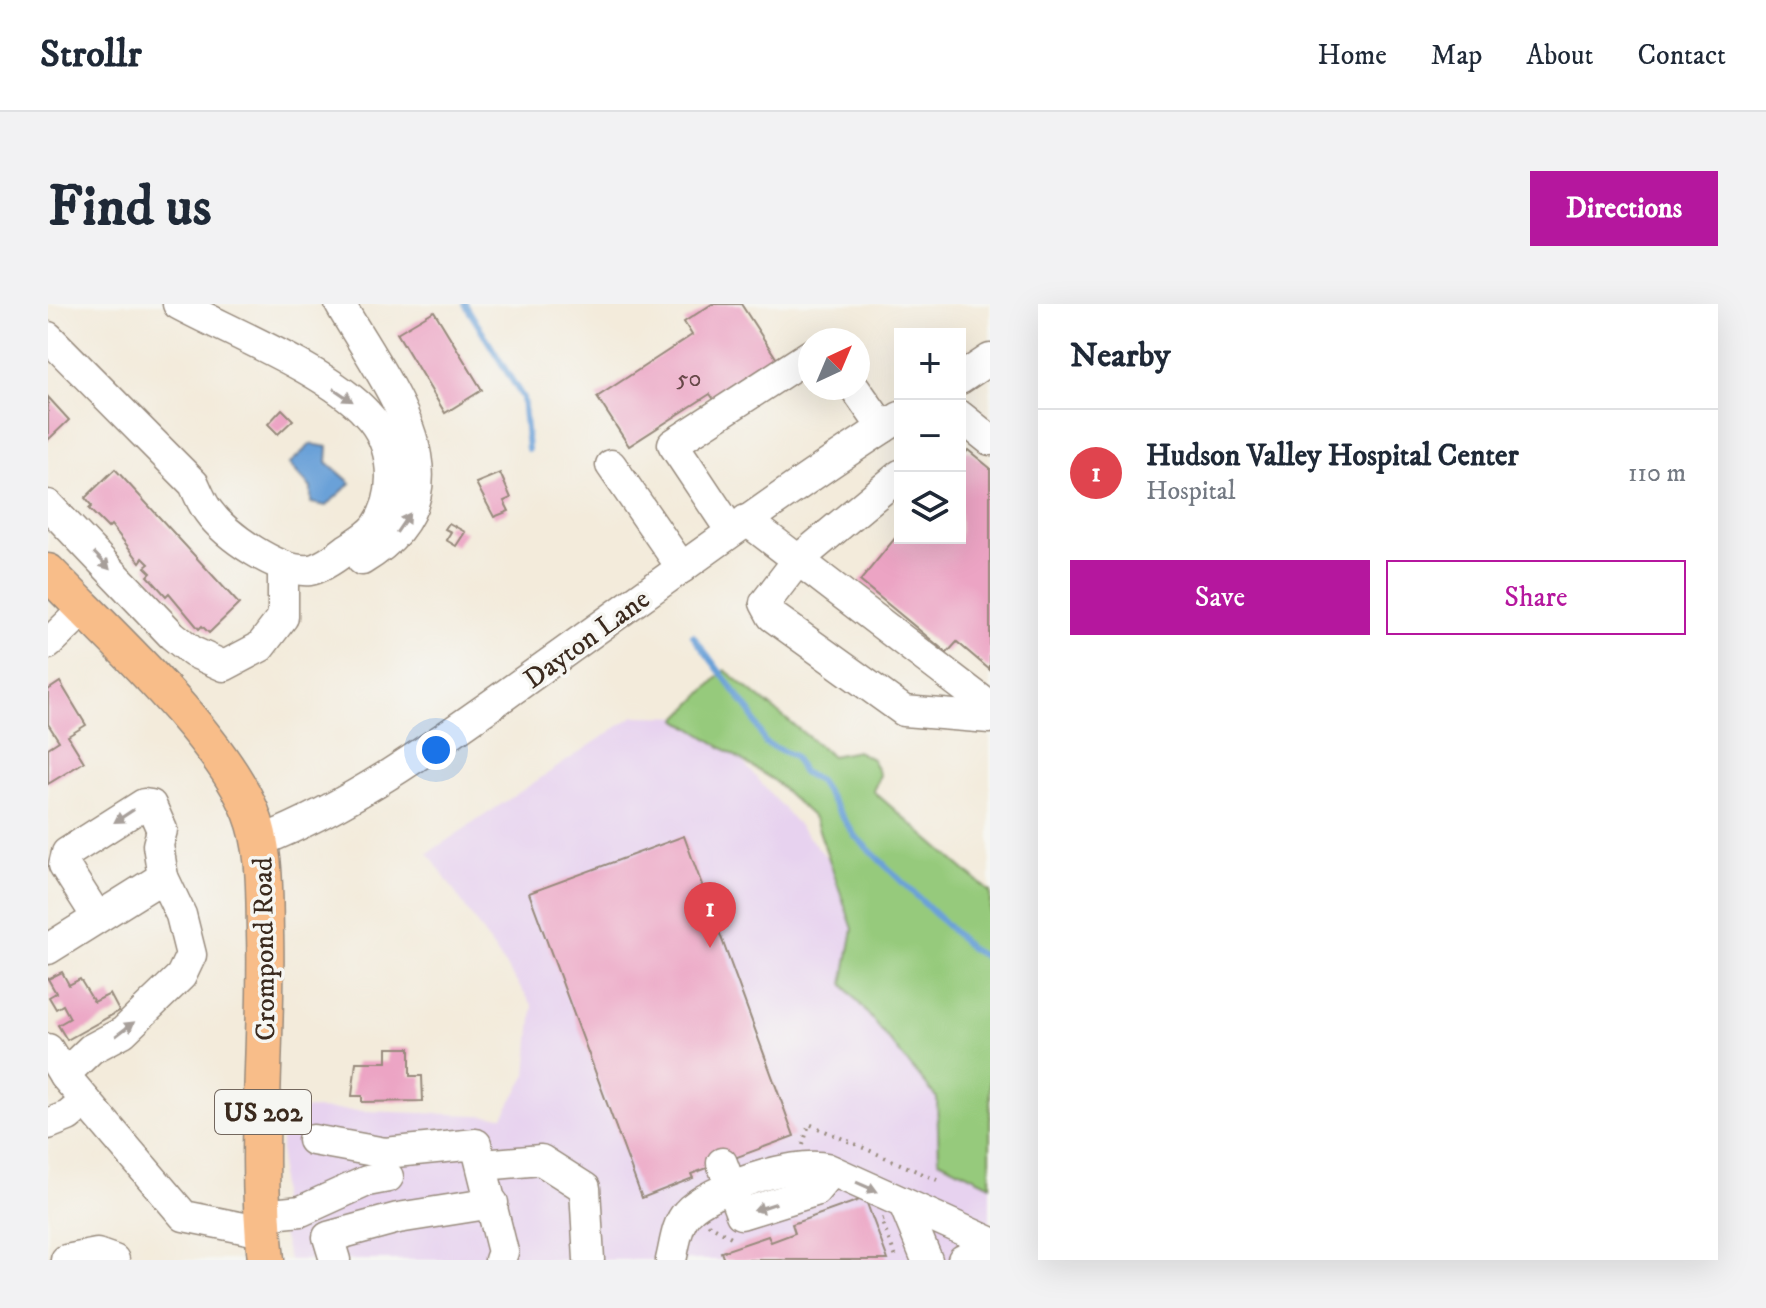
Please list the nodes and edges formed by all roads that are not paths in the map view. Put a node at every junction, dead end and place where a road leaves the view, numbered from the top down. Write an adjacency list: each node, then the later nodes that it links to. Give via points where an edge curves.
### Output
1 (178, 304): 15 (street, one-way to 15, via 324,382 367,413 380,431 390,465 387,502 375,528)
2 (340, 304): 15 (street, one-way to 2, via 361,560 400,530 417,498 420,467 411,432)
3 (48, 337): 17 (street, via 194,484 208,512)
4 (990, 359): 6 (street)
5 (798, 363): 14 (street, via 673,444 696,480)
6 (966, 375)
7 (868, 400): 8 (street)
8 (891, 422): 14 (street, Dayton Lane)
9 (966, 423): 10 (street)
10 (990, 440)
11 (611, 465): 18 (street)
12 (894, 480): 16 (street)
13 (48, 505): 17 (street, one-way to 17, via 172,635 224,666 260,647 283,617)
14 (738, 526): 16 (street); 18 (street, Dayton Lane)
15 (341, 554): 17 (street, via 312,570)
16 (798, 560): 22 (street); 23 (street, via 765,603 772,616 904,711)
17 (283, 567)
18 (682, 568): 24 (street, Dayton Lane, via 389,774 324,814)
19 (48, 572): 20 (main road, Crompond Road / US 202)
20 (84, 609): 21 (street); 24 (main road, Crompond Road / US 202, via 220,758)
21 (48, 644)
22 (990, 707)
23 (990, 718)
24 (261, 841): 40 (main road, Crompond Road / US 202, via 267,963)
25 (163, 877): 26 (street); 26 (street, one-way to 26, via 159,819 151,805 144,804 67,853 64,865); 29 (street, one-way to 25, via 91,1049 123,1032 181,976 191,955 181,915)
26 (97, 917): 27 (street)
27 (48, 949)
28 (48, 1049): 29 (street)
29 (64, 1075): 30 (street)
30 (86, 1101): 31 (street); 40 (street, via 184,1216)
31 (48, 1124)
32 (313, 1140): 33 (street)
33 (386, 1165): 34 (street, via 476,1144); 39 (street); 40 (street, via 367,1181 301,1211)
34 (483, 1165): 37 (street); 47 (street, via 541,1160 585,1188)
35 (832, 1171): 36 (street, via 779,1156); 36 (street, one-way to 36, via 815,1191 741,1214); 38 (street, one-way to 38)
36 (727, 1175): 48 (street, via 682,1220)
37 (493, 1203): 39 (street); 46 (street)
38 (904, 1204): 41 (street); 49 (street)
39 (398, 1218): 45 (street, via 328,1237)
40 (264, 1236)
41 (990, 1242)
42 (990, 1251): 50 (street)
43 (66, 1260): 44 (street, via 97,1254)
44 (114, 1260)
45 (335, 1260)
46 (500, 1260)
47 (589, 1260)
48 (671, 1260)
49 (927, 1260)
50 (963, 1260)

